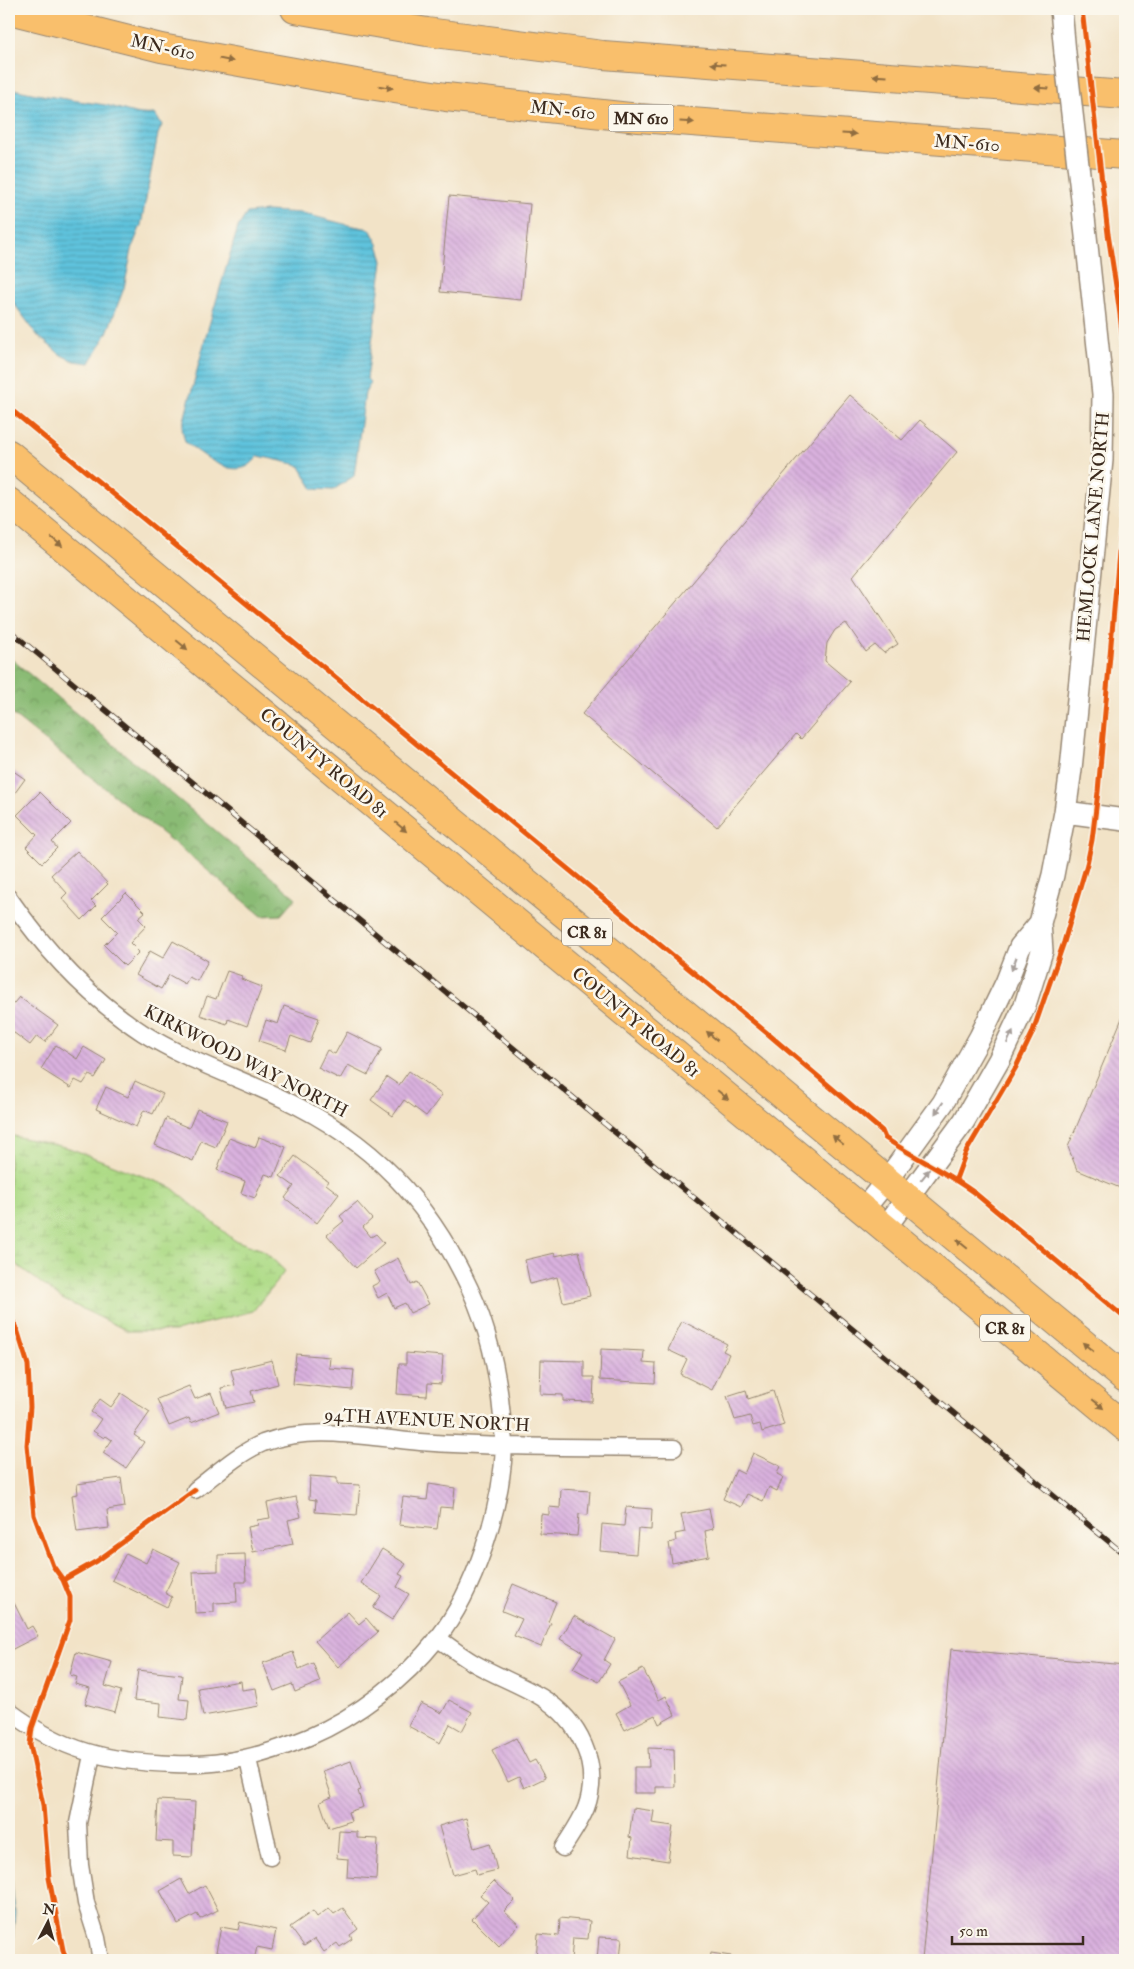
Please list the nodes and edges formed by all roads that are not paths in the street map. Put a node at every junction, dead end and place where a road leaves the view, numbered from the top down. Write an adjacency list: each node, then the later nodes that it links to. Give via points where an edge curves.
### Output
1 (295, 9): 6 (highway, via 427,32)
2 (373, 9): 6 (highway)
3 (1061, 9): 12 (street, HEMLOCK LANE NORTH, bridge, via 1103,394 1102,460)
4 (9, 10): 7 (highway, MN-610 / MN 610)
5 (9, 27): 7 (highway, via 79,41)
6 (543, 47): 8 (highway, one-way to 6, via 701,63)
7 (161, 48): 9 (highway, MN-610 / MN 610, one-way to 9, via 356,83 546,109)
8 (1125, 95)
9 (1125, 155)
10 (9, 454): 16 (highway, COUNTY ROAD 81 / CR 81, one-way to 10)
11 (9, 502): 18 (highway, COUNTY ROAD 81 / CR 81, one-way to 18)
12 (1065, 812): 13 (street); 15 (street, HEMLOCK LANE NORTH)
13 (1125, 820)
14 (9, 898): 22 (street, KIRKWOOD WAY NORTH, via 62,965 100,1002 145,1034 334,1126 378,1159 415,1198 446,1242 471,1292 490,1342 498,1381)
15 (1040, 923): 16 (street, HEMLOCK LANE NORTH, one-way to 16, via 1020,947 980,1037 943,1102); 17 (street, HEMLOCK LANE NORTH, one-way to 15, via 964,1121 999,1060 1025,1005 1042,951)
16 (887, 1180): 17 (highway, COUNTY ROAD 81 / CR 81); 18 (street, HEMLOCK LANE NORTH)
17 (907, 1198): 19 (street, HEMLOCK LANE NORTH); 20 (highway, COUNTY ROAD 81 / CR 81, one-way to 17)
18 (863, 1210): 19 (highway, COUNTY ROAD 81 / CR 81)
19 (885, 1228): 21 (highway, COUNTY ROAD 81 / CR 81, one-way to 21)
20 (1125, 1378)
21 (1125, 1427)
22 (504, 1445): 23 (street, 94TH AVENUE NORTH); 24 (street, 94TH AVENUE NORTH, via 420,1442 324,1432 293,1435 262,1444); 25 (street, KIRKWOOD WAY NORTH, via 495,1507 484,1549 465,1592)
23 (674, 1448)
24 (195, 1490)
25 (437, 1638): 28 (street, KIRKWOOD WAY NORTH, via 408,1670 331,1728); 29 (street, via 472,1662 541,1697 562,1712 578,1733 589,1756 591,1782 587,1806)
26 (9, 1711): 27 (street, KIRKWOOD WAY NORTH, via 47,1736)
27 (92, 1755): 28 (street, KIRKWOOD WAY NORTH, via 146,1763 195,1765); 31 (street, via 78,1823 79,1848 86,1903)
28 (248, 1759): 30 (street)
29 (563, 1848)
30 (270, 1857)
31 (101, 1960)

